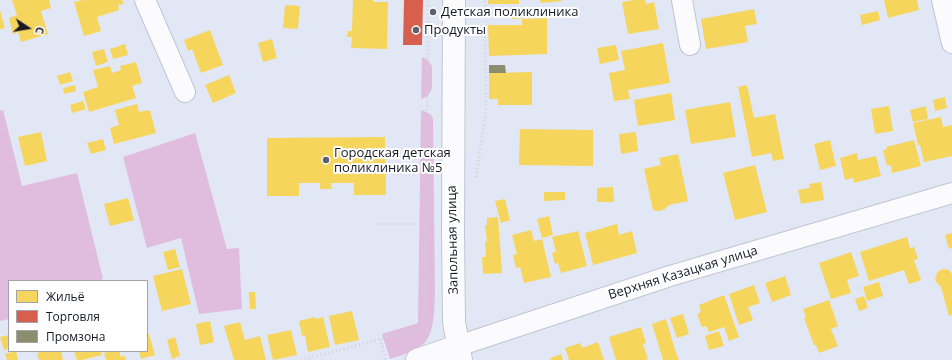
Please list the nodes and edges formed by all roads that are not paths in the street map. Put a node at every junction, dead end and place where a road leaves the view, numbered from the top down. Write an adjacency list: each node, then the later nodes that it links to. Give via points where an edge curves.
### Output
1 (145, 0): 7 (street)
2 (454, 0): 9 (main road, Запольная улица, via 452,234 454,322)
3 (682, 0): 6 (street)
4 (942, 0): 5 (street)
5 (952, 43)
6 (690, 45)
7 (185, 92)
8 (952, 193): 9 (street, Верхняя Казацкая улица, via 670,276)
9 (459, 353): 10 (main road, Верхняя Казацкая улица)
10 (425, 357)

